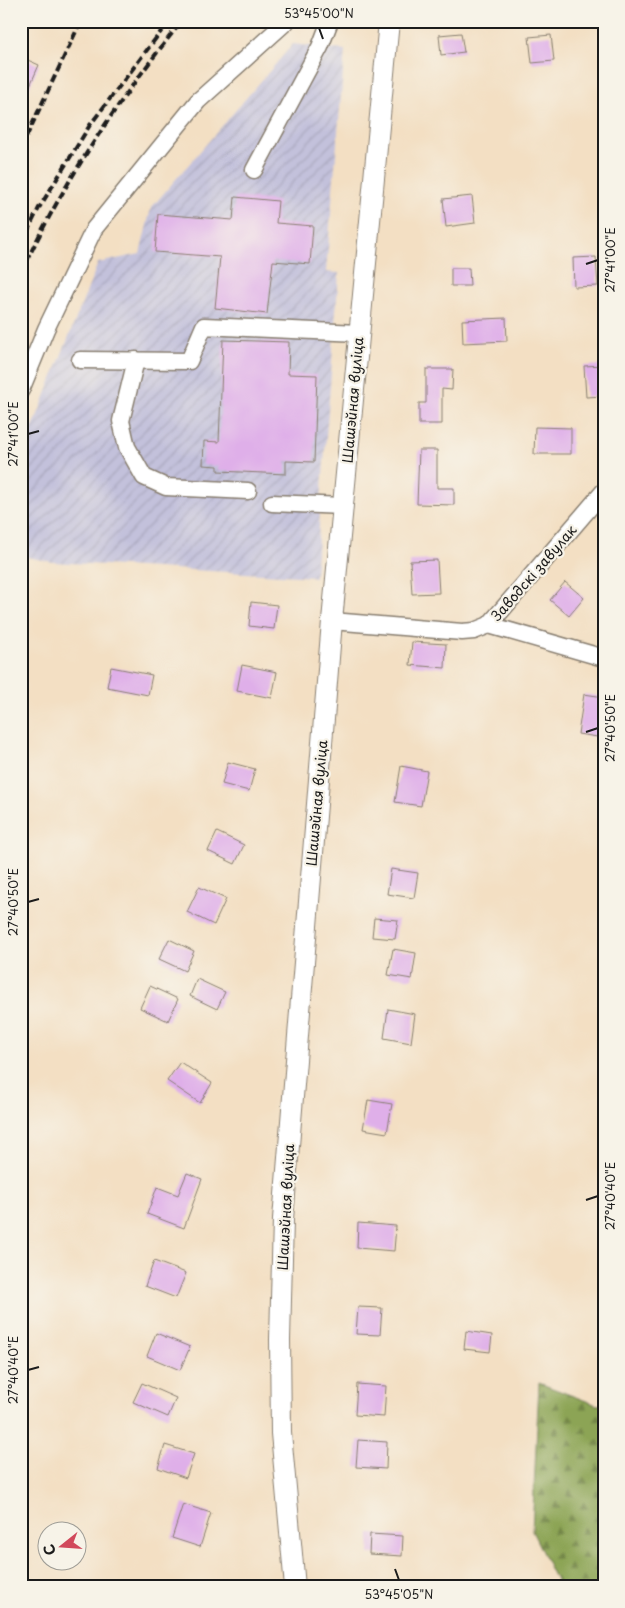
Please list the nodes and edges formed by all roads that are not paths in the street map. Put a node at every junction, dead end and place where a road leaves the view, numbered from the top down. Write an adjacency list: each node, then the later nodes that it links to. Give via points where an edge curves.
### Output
1 (287, 21): 8 (street, via 198,101 94,229)
2 (330, 21): 4 (street, via 320,48)
3 (389, 21): 5 (main road, Шашэйная вуліца)
4 (254, 170)
5 (359, 333): 7 (street, via 204,326 189,361); 12 (main road, Шашэйная вуліца)
6 (80, 360): 7 (street)
7 (136, 360): 9 (street, via 121,422 128,447 144,477 166,487)
8 (21, 390)
9 (248, 491)
10 (604, 492): 14 (street, Заводскі завулак)
11 (272, 503): 12 (street)
12 (343, 506): 13 (main road, Шашэйная вуліца)
13 (332, 621): 14 (street, Заводскі завулак, via 462,632); 16 (main road, Шашэйная вуліца, via 283,1219 281,1432)
14 (489, 626): 15 (street)
15 (604, 658)
16 (295, 1587)

